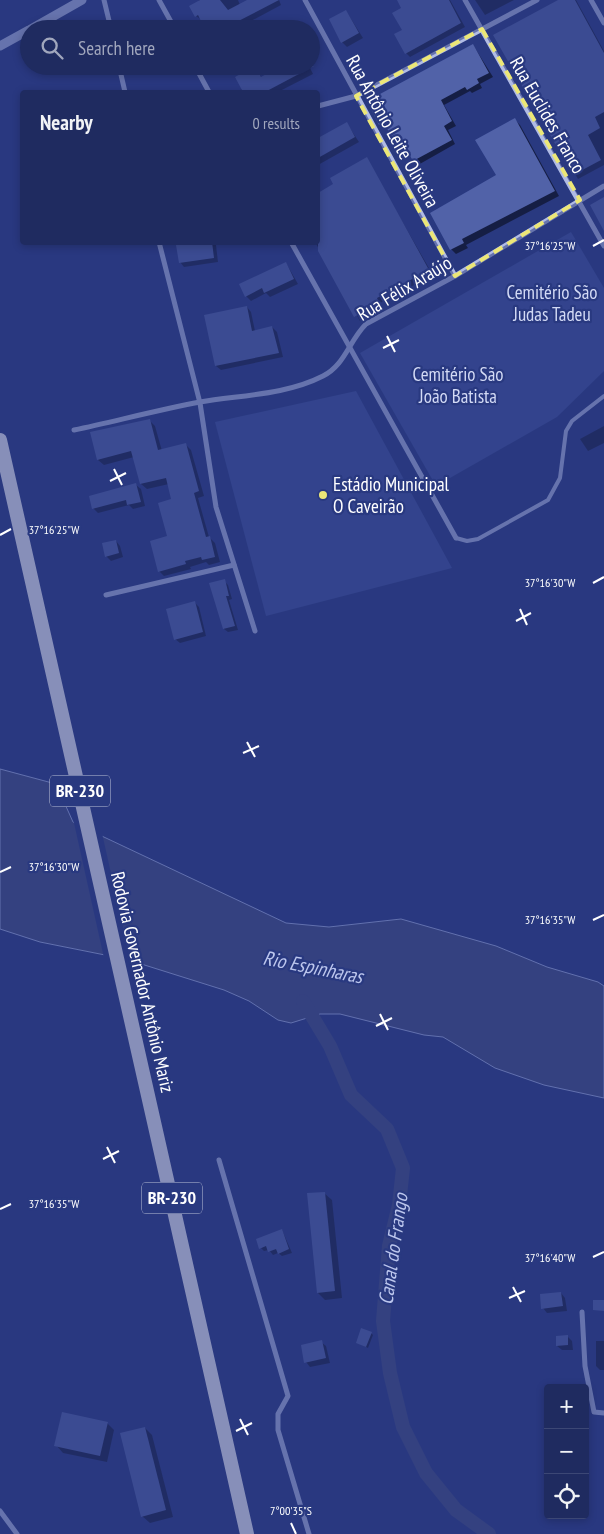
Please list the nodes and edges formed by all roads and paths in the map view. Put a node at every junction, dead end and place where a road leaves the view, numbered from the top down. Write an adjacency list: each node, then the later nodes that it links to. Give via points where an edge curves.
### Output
1 (82, 0): 8 (street)
2 (104, 0): 9 (street)
3 (159, 0): 10 (street)
4 (305, 0): 11 (street, Rua Antônio Leite Oliveira)
5 (465, 0): 14 (street, Rua Euclides Franco)
6 (537, 0): 14 (street)
7 (591, 0): 12 (street)
8 (46, 20)
9 (108, 20)
10 (170, 20)
11 (316, 20)
12 (604, 23)
13 (320, 28): 21 (street, Rua Antônio Leite Oliveira)
14 (482, 29): 21 (street); 24 (street, Rua Euclides Franco)
15 (20, 35): 16 (street)
16 (0, 46)
17 (121, 75): 19 (street)
18 (200, 75): 20 (street)
19 (125, 90)
20 (208, 90)
21 (356, 96): 22 (street); 28 (street, Rua Antônio Leite Oliveira)
22 (320, 105)
23 (604, 186): 24 (street, Rua Félix Araújo)
24 (580, 200): 27 (street, Rua Euclides Franco); 28 (street, Rua Félix Araújo)
25 (161, 245): 31 (street)
26 (293, 245): 29 (street)
27 (604, 246)
28 (455, 276): 29 (street, Rua Félix Araújo, via 366,324)
29 (349, 346): 31 (street, Rua Félix Araújo, via 340,364 324,376 274,392); 34 (street)
30 (604, 396): 34 (lane, via 572,421 566,431 560,478 548,500 478,539)
31 (200, 403): 32 (street, Rua Félix Araújo); 35 (street, via 216,507)
32 (74, 430)
33 (0, 440): 43 (highway, Rodovia Governador Antônio Mariz / BR-230)
34 (456, 538)
35 (234, 565): 36 (street); 37 (street)
36 (106, 595)
37 (255, 631)
38 (220, 1160): 44 (street, via 288,1396 278,1414 278,1430)
39 (582, 1312): 40 (street, via 585,1366 594,1412)
40 (604, 1414)
41 (0, 1511): 42 (street)
42 (17, 1534)
43 (247, 1534)
44 (309, 1534)

